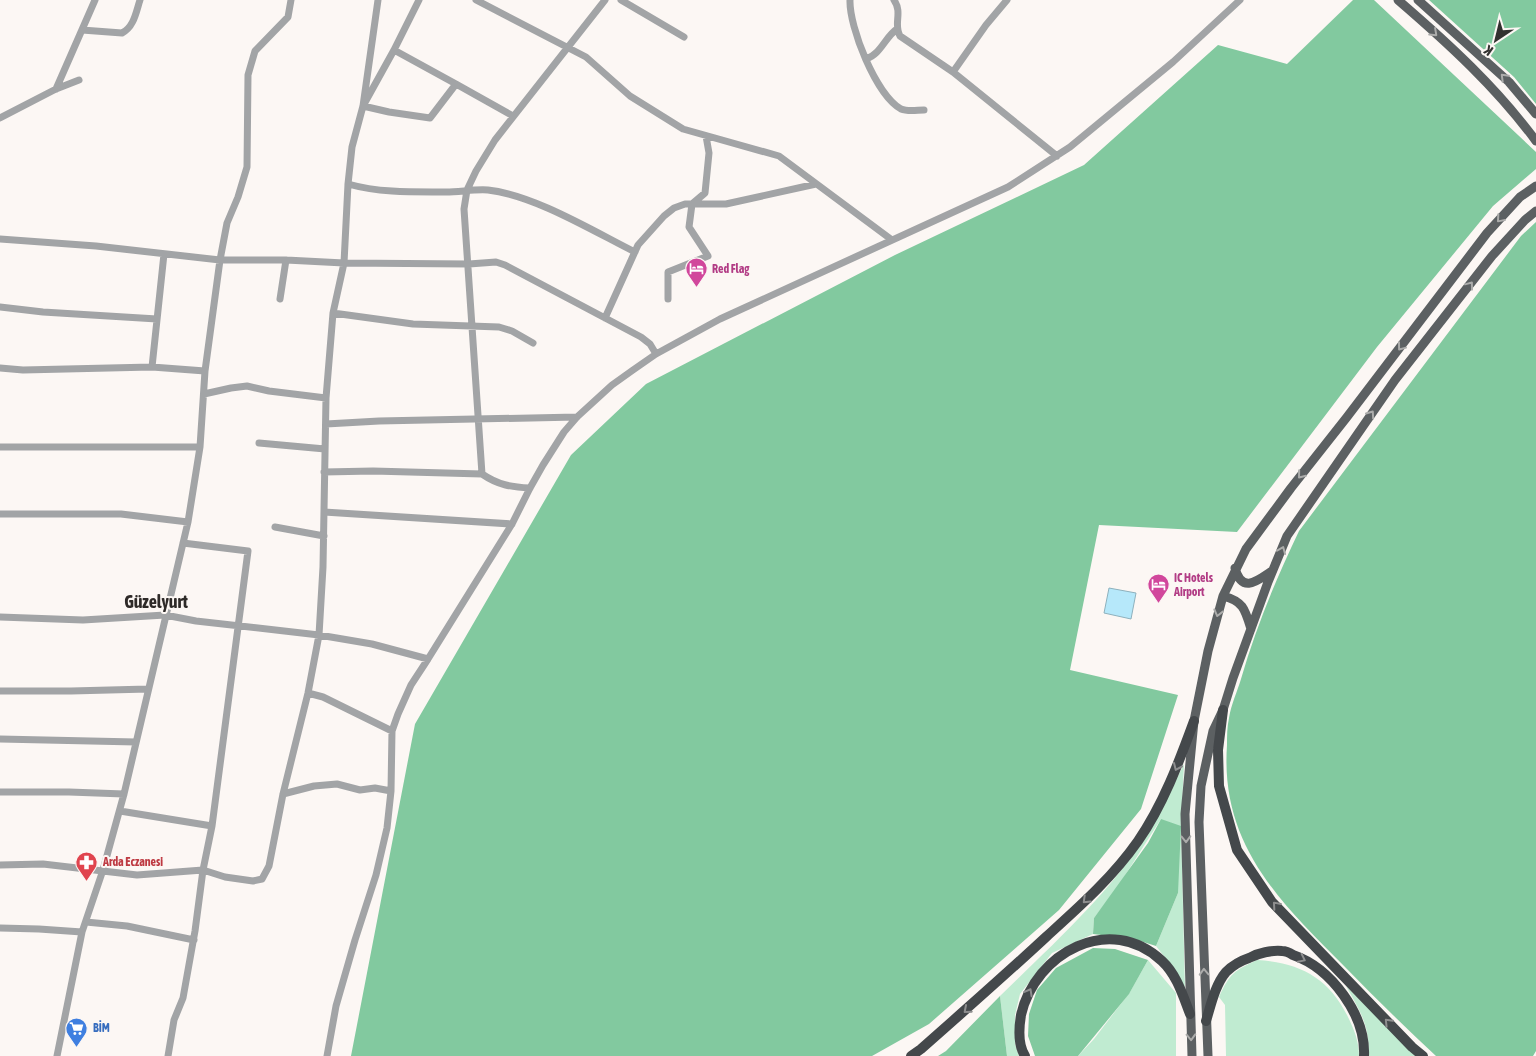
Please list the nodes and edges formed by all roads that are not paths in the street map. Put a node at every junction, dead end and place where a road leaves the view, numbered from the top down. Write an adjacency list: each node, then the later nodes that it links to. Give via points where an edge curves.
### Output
1 (95, 0): 16 (street)
2 (140, 0): 16 (street, via 128,30 122,33)
3 (291, 0): 44 (street, via 288,17 252,57 248,75 248,167 227,223)
4 (378, 0): 25 (street)
5 (419, 0): 19 (street)
6 (476, 0): 18 (street)
7 (605, 0): 18 (street)
8 (621, 0): 17 (street)
9 (850, 0): 20 (street, via 850,14)
10 (894, 0): 15 (street, via 899,13)
11 (1008, 0): 21 (street)
12 (1240, 0): 32 (street, via 1173,62)
13 (1398, 0): 31 (main road, one-way to 31, via 1481,76)
14 (1418, 0): 27 (main road, one-way to 14, via 1509,82)
15 (897, 29): 20 (street, via 876,54); 21 (street, via 900,36)
16 (82, 30): 24 (street)
17 (684, 37)
18 (568, 48): 28 (street); 30 (street, via 586,57 630,96 683,129)
19 (394, 50): 23 (street); 25 (street)
20 (866, 59): 26 (street, via 878,84 893,102 908,111)
21 (952, 72): 32 (street)
22 (79, 80): 24 (street)
23 (456, 84): 25 (street, via 430,118); 28 (street)
24 (56, 89): 29 (street)
25 (363, 106): 34 (street, via 352,147)
26 (924, 110)
27 (1536, 114)
28 (513, 116): 37 (street, via 490,148)
29 (0, 118)
30 (706, 136): 35 (street, via 779,156); 38 (street, via 710,153 705,193)
31 (1536, 141)
32 (1057, 156): 41 (street, via 1008,187)
33 (1536, 180): 36 (main road)
34 (348, 184): 37 (street, via 396,192); 46 (street)
35 (816, 184): 38 (street, via 726,204); 41 (street)
36 (1533, 188): 79 (main road, one-way to 79, via 1520,197 1487,233 1265,523)
37 (467, 190): 42 (street, via 512,194); 47 (street, via 464,209)
38 (692, 204): 42 (street, via 674,208 664,216 638,244); 49 (street, via 688,227 708,256 668,272)
39 (1536, 211): 80 (main road, one-way to 39, via 1287,536 1395,380 1492,256)
40 (0, 239): 43 (street)
41 (892, 240): 56 (street, via 720,320)
42 (635, 252): 52 (street)
43 (164, 254): 44 (street); 53 (street)
44 (220, 260): 45 (street); 59 (street)
45 (286, 260): 46 (street); 48 (street)
46 (344, 263): 47 (street); 51 (street)
47 (469, 264): 52 (street, via 496,262 505,265); 54 (street)
48 (280, 299)
49 (668, 299)
50 (0, 307): 53 (street)
51 (333, 313): 54 (street, via 412,324); 61 (street)
52 (605, 318): 56 (street, via 641,337)
53 (157, 319): 57 (street)
54 (473, 325): 55 (street, via 512,331); 63 (street)
55 (533, 343)
56 (656, 354): 62 (street, via 612,385)
57 (152, 367): 58 (street); 59 (street)
58 (0, 368)
59 (205, 371): 60 (street)
60 (204, 394): 61 (street, via 247,386 269,392); 67 (street)
61 (326, 398): 64 (street)
62 (577, 417): 63 (street); 71 (street, via 564,432)
63 (480, 419): 64 (street); 70 (street)
64 (326, 424): 68 (street)
65 (259, 443): 68 (street)
66 (0, 446): 67 (street)
67 (200, 447): 74 (street)
68 (325, 449): 69 (street)
69 (324, 472): 70 (street); 72 (street)
70 (482, 474): 71 (street, via 509,486)
71 (530, 488): 75 (street)
72 (324, 512): 75 (street); 77 (street)
73 (0, 514): 74 (street, via 121,514)
74 (188, 522): 78 (street)
75 (512, 524): 87 (street)
76 (275, 527): 77 (street)
77 (324, 536): 86 (street)
78 (183, 543): 82 (street); 84 (street, via 248,551)
79 (1235, 568): 80 (main road, via 1238,578 1249,584); 81 (main road)
80 (1272, 571): 85 (main road)
81 (1222, 596): 85 (main road, via 1239,603 1246,611); 92 (main road, one-way to 92)
82 (165, 615): 83 (street, via 83,620); 84 (street); 88 (street)
83 (0, 617)
84 (239, 627): 86 (street); 101 (street)
85 (1251, 629): 91 (main road)
86 (319, 636): 87 (street, via 372,644); 90 (street)
87 (428, 659): 93 (street, via 411,684)
88 (148, 689): 89 (street); 95 (street)
89 (0, 691)
90 (308, 692): 93 (street); 99 (street)
91 (1223, 710): 110 (main road, one-way to 91, via 1200,795 1213,731); 119 (highway, one-way to 91, via 1272,902 1237,850 1219,786 1218,750)
92 (1194, 721): 109 (main road, one-way to 109, via 1186,814); 114 (highway, one-way to 114, via 1158,807 1113,873 984,994)
93 (392, 731): 96 (street)
94 (0, 739): 95 (street)
95 (136, 742): 98 (street)
96 (391, 791): 99 (street, via 360,790 337,784); 113 (street, via 387,828 376,875 339,996)
97 (0, 792): 98 (street)
98 (124, 794): 100 (street)
99 (283, 794): 104 (street, via 269,866 262,879 225,877)
100 (120, 811): 101 (street); 103 (street)
101 (212, 826): 104 (street)
102 (0, 865): 103 (street, via 43,864)
103 (103, 870): 104 (street, via 137,875); 105 (street)
104 (203, 870): 108 (street)
105 (86, 922): 107 (street); 108 (street, via 127,926)
106 (0, 928): 107 (street)
107 (82, 932): 111 (street)
108 (194, 940): 112 (street)
109 (1190, 1014): 115 (highway, one-way to 109, via 1019,1026 1024,1001 1047,966 1065,952 1088,942 1102,939 1128,941 1162,961 1178,984); 116 (main road, one-way to 116)
110 (1206, 1021): 117 (main road); 118 (highway, one-way to 118, via 1225,973 1257,954 1283,951 1302,958 1336,984 1354,1014 1361,1032)
111 (57, 1056)
112 (168, 1056)
113 (327, 1056)
114 (911, 1056)
115 (1025, 1056)
116 (1192, 1056)
117 (1208, 1056)
118 (1364, 1056)
119 (1423, 1056)

